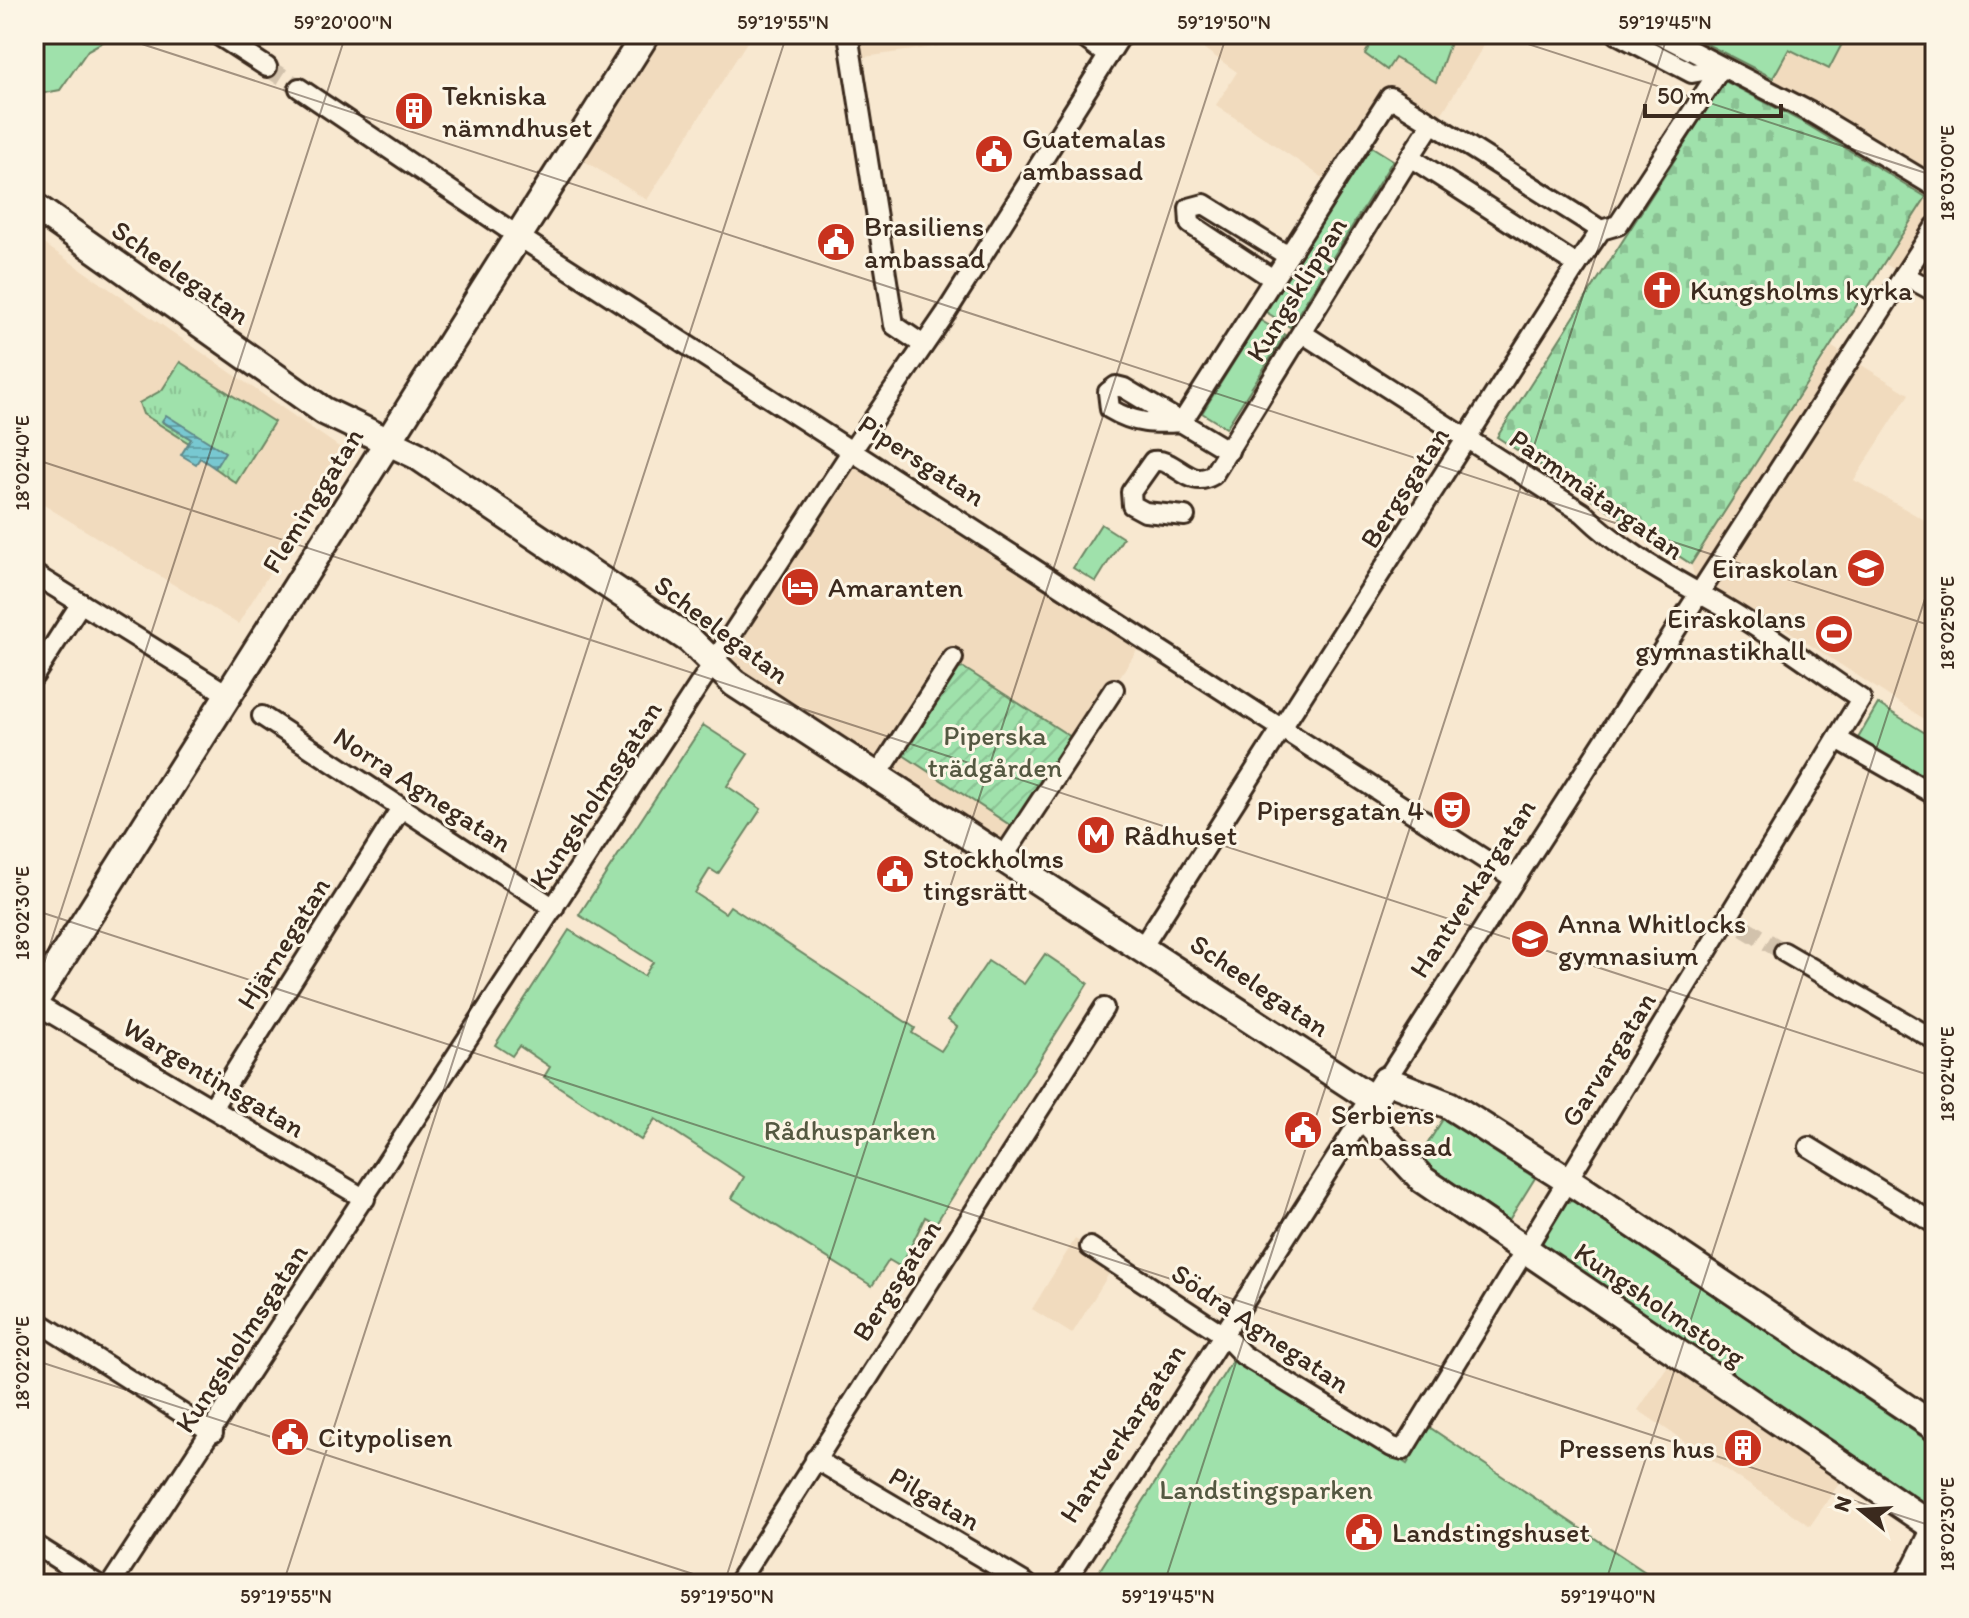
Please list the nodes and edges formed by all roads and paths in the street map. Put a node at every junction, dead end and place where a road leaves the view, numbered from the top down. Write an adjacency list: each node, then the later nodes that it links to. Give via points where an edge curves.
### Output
1 (216, 34): 10 (street)
2 (629, 34): 19 (street, Fleminggatan)
3 (646, 34): 19 (street, Fleminggatan)
4 (848, 34): 26 (street, via 894,325)
5 (1079, 34): 9 (street)
6 (1122, 34): 9 (street, Kungsholmsgatan)
7 (1617, 34): 11 (street, via 1692,73)
8 (1659, 34): 11 (street)
9 (1108, 56): 26 (street, Kungsholmsgatan)
10 (267, 67)
11 (1721, 68): 15 (street, via 1812,113); 18 (street, Bergsgatan, via 1618,225)
12 (299, 88): 19 (street, Pipersgatan)
13 (1432, 123): 14 (street, Kungsklippan); 18 (street); 20 (street, Kungsklippan, via 1390,97)
14 (1410, 157): 21 (street); 25 (street, Kungsklippan)
15 (1935, 187)
16 (34, 206): 28 (street, Scheelegatan, via 324,411)
17 (1935, 227): 22 (street, Hantverkargatan)
18 (1601, 230): 21 (street, Bergsgatan)
19 (512, 232): 28 (street, Fleminggatan); 29 (street, Pipersgatan)
20 (1288, 256): 23 (street, Kungsklippan); 23 (street, Kungsklippan, via 1204,204 1189,208 1190,224)
21 (1577, 265): 27 (street, Bergsgatan)
22 (1904, 275): 24 (street); 33 (street, Hantverkargatan)
23 (1273, 279): 30 (street, Kungsklippan, via 1182,422)
24 (1935, 292)
25 (1302, 333): 27 (street, Parmmätargatan); 30 (street, Kungsklippan)
26 (922, 344): 29 (street, Kungsholmsgatan)
27 (1468, 438): 33 (street, Parmmätargatan); 42 (street, Bergsgatan)
28 (379, 439): 36 (street, Scheelegatan, via 446,475 690,640); 39 (street, Fleminggatan)
29 (853, 449): 36 (street, Kungsholmsgatan); 42 (street, Pipersgatan)
30 (1229, 451): 31 (street, Kungsklippan, via 1203,481 1153,461 1131,492 1132,505 1145,512)
31 (1185, 516)
32 (34, 574): 34 (street)
33 (1699, 594): 40 (street, Parmmätargatan); 48 (street, Hantverkargatan)
34 (81, 603): 37 (street); 39 (street)
35 (953, 658): 44 (street)
36 (713, 663): 44 (street, Scheelegatan, via 734,683); 49 (street, Kungsholmsgatan)
37 (34, 676)
38 (1114, 689): 47 (street)
39 (220, 690): 52 (street, Fleminggatan); 53 (street, Fleminggatan)
40 (1861, 699): 43 (street, Garvargatan)
41 (262, 716): 46 (street, Norra Agnegatan)
42 (1283, 727): 48 (street, Pipersgatan); 50 (street, Bergsgatan)
43 (1839, 740): 45 (street); 59 (street, Garvargatan, via 1736,923)
44 (877, 776): 47 (street, Scheelegatan)
45 (1935, 795)
46 (401, 808): 49 (street, Norra Agnegatan); 57 (street, Hjärnegatan)
47 (1004, 856): 50 (street, Scheelegatan)
48 (1515, 879): 56 (street, Hantverkargatan)
49 (554, 908): 60 (street, Kungsholmsgatan)
50 (1143, 946): 56 (street, Scheelegatan)
51 (1784, 952): 55 (street)
52 (34, 973)
53 (34, 1002): 57 (street, Wargentinsgatan)
54 (1104, 1008): 69 (street, Bergsgatan)
55 (1935, 1040)
56 (1375, 1099): 59 (street, Kungsholmstorg, via 1449,1105); 63 (street, Kungsholmstorg, via 1423,1180); 65 (street, Hantverkargatan)
57 (212, 1108): 60 (street, Wargentinsgatan)
58 (1809, 1147): 61 (street)
59 (1566, 1180): 63 (street, Garvargatan); 66 (street, Kungsholmstorg)
60 (365, 1199): 67 (street, Kungsholmsgatan)
61 (1935, 1224)
62 (1090, 1247): 65 (street, Södra Agnegatan)
63 (1523, 1251): 68 (street, Garvargatan); 70 (street, Kungsholmstorg)
64 (34, 1319): 67 (street)
65 (1224, 1335): 68 (street, Södra Agnegatan, via 1243,1355); 77 (street, Hantverkargatan)
66 (1935, 1427)
67 (213, 1433): 74 (street, Kungsholmsgatan)
68 (1403, 1450)
69 (815, 1459): 75 (street, Bergsgatan); 76 (street, Pilgatan)
70 (1935, 1530): 78 (street)
71 (34, 1544): 73 (street)
72 (1935, 1575): 79 (street)
73 (97, 1584)
74 (111, 1584)
75 (737, 1584)
76 (1027, 1584)
77 (1064, 1584)
78 (1908, 1584)
79 (1928, 1584)

